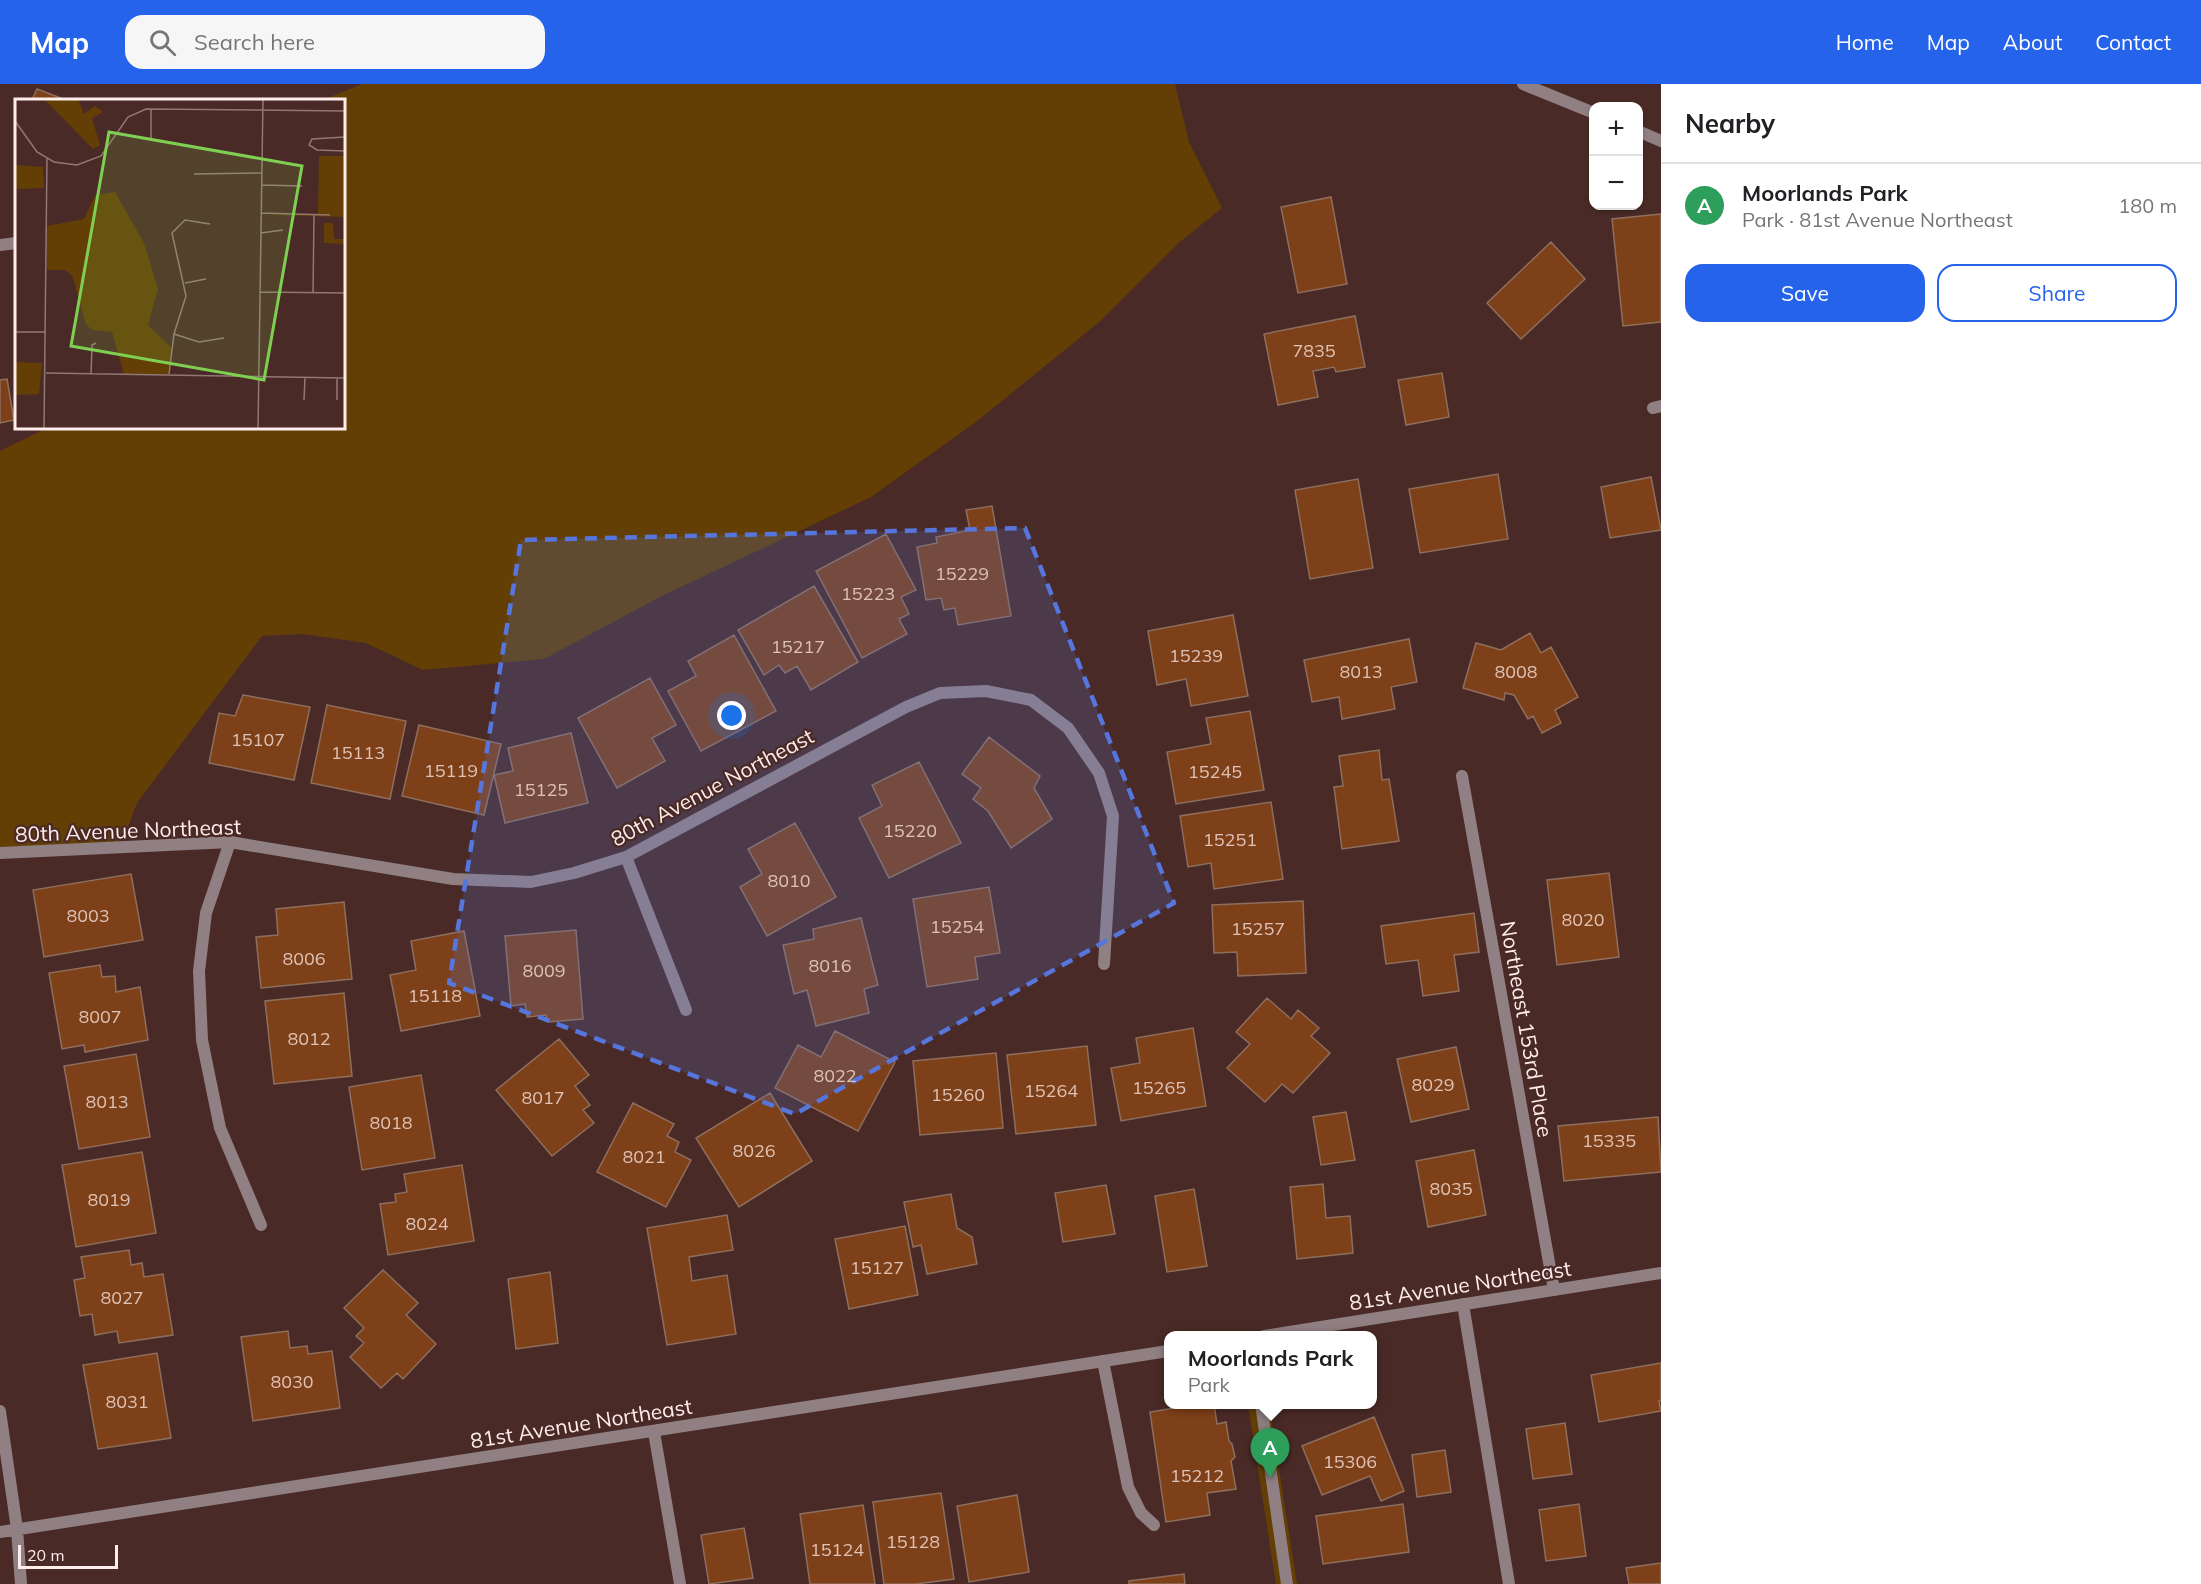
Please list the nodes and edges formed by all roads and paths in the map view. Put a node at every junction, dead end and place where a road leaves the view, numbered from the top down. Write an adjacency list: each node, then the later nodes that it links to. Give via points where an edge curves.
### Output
1 (1524, 84): 2 (street)
2 (1589, 111)
3 (1643, 133): 4 (street)
4 (1661, 141)
5 (15, 243): 6 (street)
6 (0, 245)
7 (1462, 776): 15 (street, Northeast 153rd Place)
8 (230, 842): 9 (street, 80th Avenue Northeast); 10 (street, 80th Avenue Northeast, via 453,879 531,882); 13 (street, via 206,913 199,971 202,1040 220,1128)
9 (0, 853)
10 (626, 857): 11 (street, 80th Avenue Northeast, via 906,707 940,693 986,691 1031,700 1068,728 1081,746 1099,772 1113,816); 12 (street)
11 (1104, 964)
12 (686, 1010)
13 (261, 1225)
14 (1661, 1273): 15 (street, 81st Avenue Northeast)
15 (1554, 1290): 16 (street, 81st Avenue Northeast)
16 (1463, 1304): 17 (street, 81st Avenue Northeast); 29 (street)
17 (1290, 1331)
18 (1164, 1352): 19 (street, 81st Avenue Northeast)
19 (1103, 1361): 22 (street, 81st Avenue Northeast); 23 (street, via 1128,1487 1141,1513)
20 (1263, 1409): 28 (street)
21 (0, 1411): 24 (street)
22 (654, 1432): 24 (street, 81st Avenue Northeast); 27 (street)
23 (1154, 1525)
24 (17, 1529): 25 (street, 81st Avenue Northeast); 26 (street)
25 (0, 1532)
26 (21, 1584)
27 (680, 1584)
28 (1287, 1584)
29 (1509, 1584)

